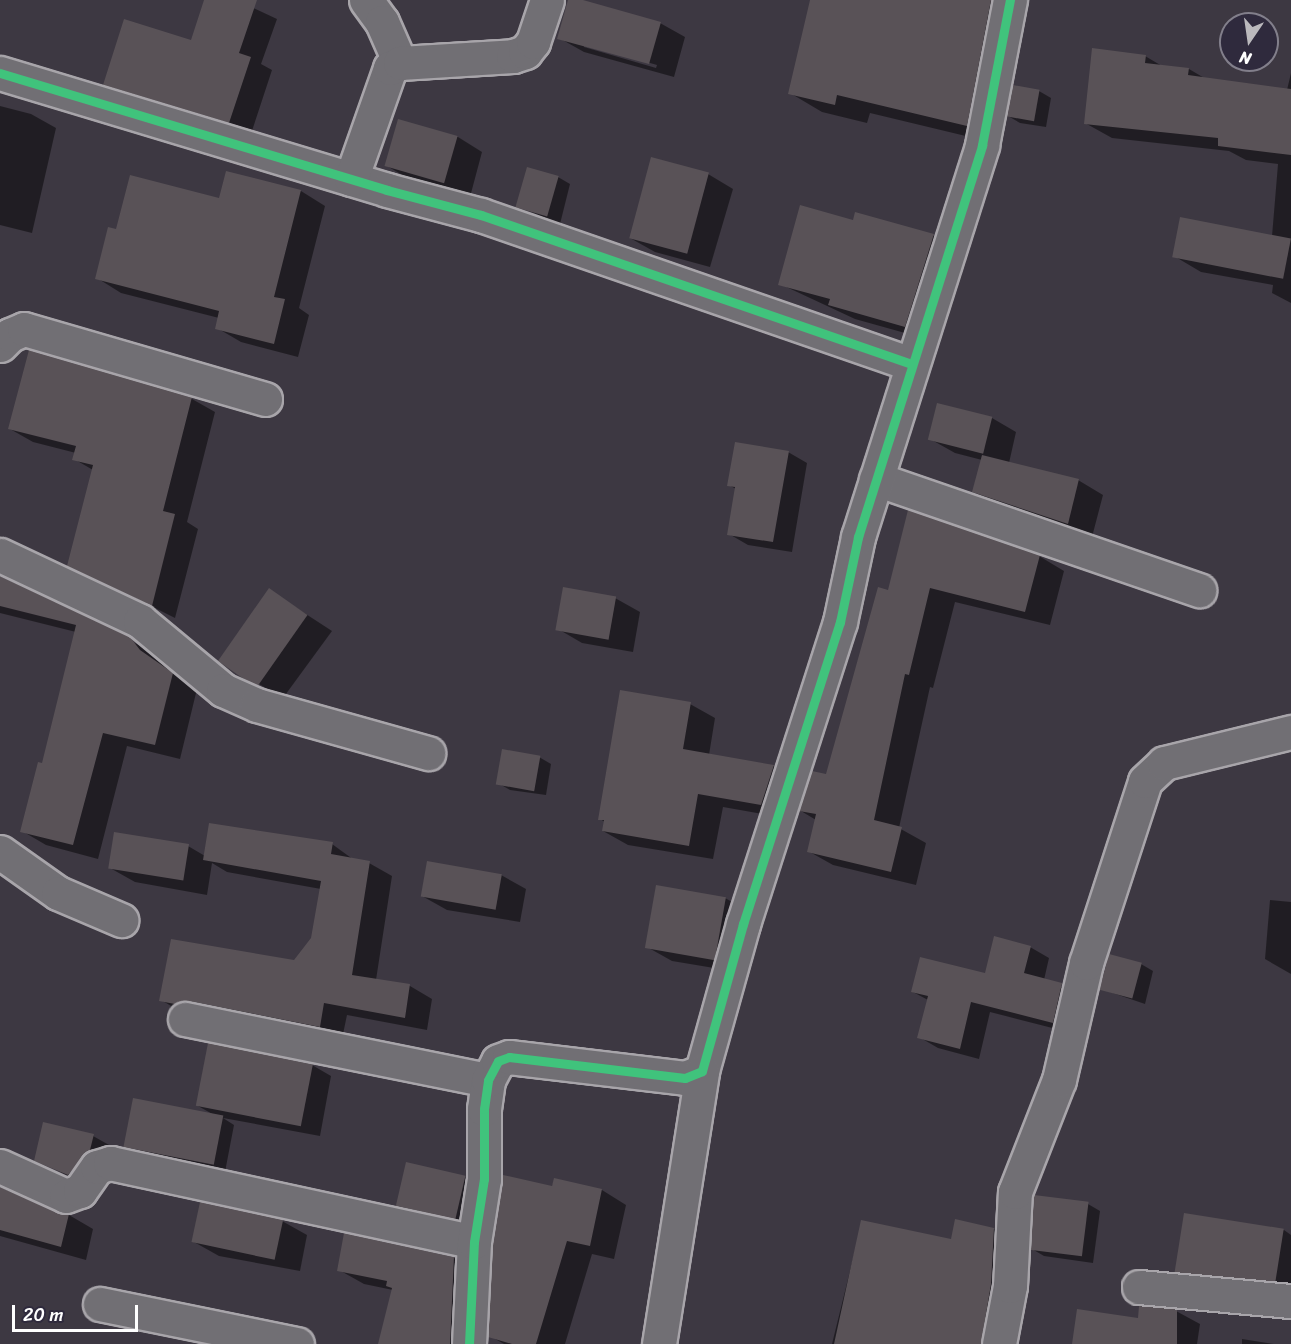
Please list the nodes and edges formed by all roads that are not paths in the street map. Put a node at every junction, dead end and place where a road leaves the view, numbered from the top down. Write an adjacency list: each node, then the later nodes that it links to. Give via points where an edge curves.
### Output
1 (366, 0): 4 (street, via 382,22)
2 (547, 0): 4 (street, via 533,42 525,52)
3 (1010, 0): 8 (street, via 982,145)
4 (400, 63): 6 (street, via 390,68)
5 (0, 73): 6 (street)
6 (351, 179): 8 (street, via 481,215)
7 (0, 345): 9 (street, via 4,358); 10 (street, via 24,329)
8 (911, 364): 11 (street)
9 (0, 371)
10 (265, 399)
11 (876, 479): 13 (street); 19 (street, via 858,537 840,622 743,924)
12 (0, 555): 15 (street, via 140,621 223,690 257,705)
13 (1200, 590)
14 (1291, 732): 29 (street, via 1164,763 1145,782 1086,963 1059,1080 1015,1192 1010,1286)
15 (428, 753)
16 (0, 852): 17 (street, via 58,893)
17 (121, 920)
18 (185, 1019): 20 (street)
19 (702, 1071): 20 (street, via 685,1078 508,1057 498,1061); 28 (street)
20 (488, 1080): 22 (street, via 484,1179)
21 (0, 1166): 22 (street, via 66,1196 80,1191 97,1167 110,1162)
22 (474, 1242): 27 (street)
23 (1139, 1287): 24 (street)
24 (1291, 1300)
25 (100, 1304): 26 (street)
26 (297, 1344)
27 (469, 1344)
28 (659, 1344)
29 (999, 1344)

